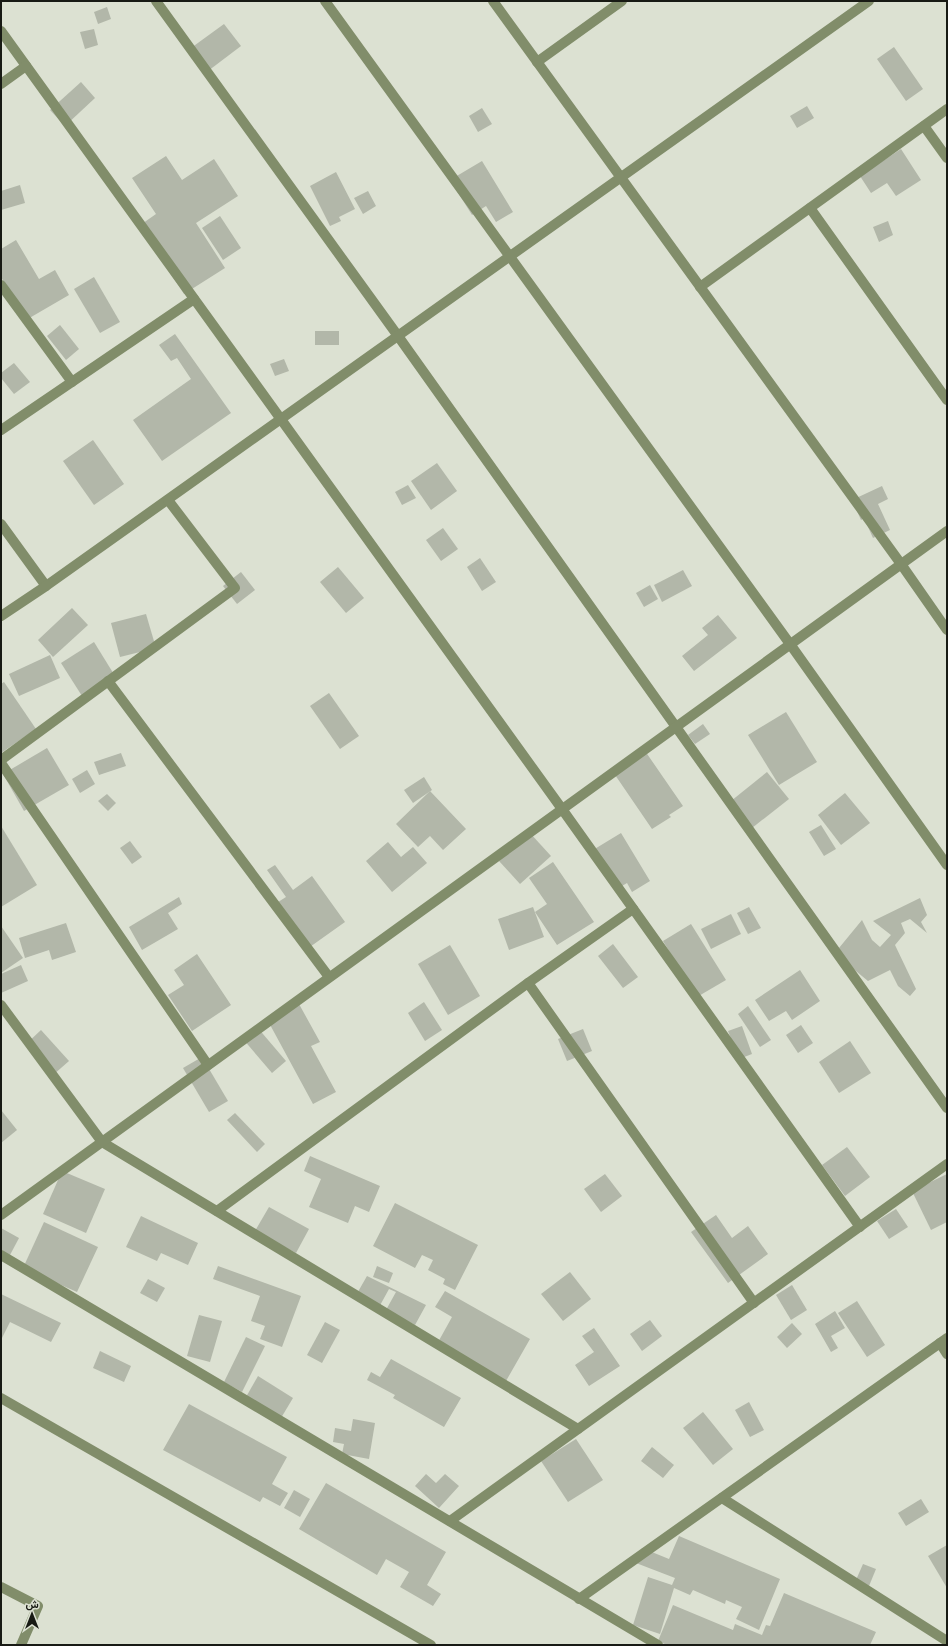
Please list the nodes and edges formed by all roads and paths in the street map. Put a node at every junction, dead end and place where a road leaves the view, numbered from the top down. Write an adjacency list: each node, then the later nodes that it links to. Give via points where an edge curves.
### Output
1 (156, 1): 19 (street)
2 (325, 1): 15 (street)
3 (493, 1): 7 (street)
4 (622, 1): 7 (street)
5 (869, 1): 13 (street)
6 (1, 31): 8 (street)
7 (537, 62): 13 (street)
8 (26, 66): 9 (street); 18 (street)
9 (1, 84)
10 (947, 109): 11 (street)
11 (924, 126): 12 (street); 14 (street)
12 (947, 158)
13 (621, 177): 15 (street); 17 (street)
14 (810, 208): 17 (street); 21 (street)
15 (508, 257): 19 (street); 31 (street)
16 (1, 285): 20 (street)
17 (700, 287): 27 (street)
18 (194, 299): 20 (street); 22 (street)
19 (398, 336): 22 (street); 33 (street)
20 (72, 382): 23 (street)
21 (947, 400)
22 (281, 419): 24 (street); 35 (street)
23 (1, 430)
24 (168, 500): 28 (street); 32 (street, via 235,588)
25 (1, 524): 28 (street)
26 (947, 530): 27 (street)
27 (901, 564): 30 (street); 31 (street)
28 (46, 586): 29 (street)
29 (1, 616)
30 (947, 630)
31 (790, 644): 33 (street); 36 (street)
32 (108, 681): 34 (street); 38 (street)
33 (677, 726): 35 (street); 42 (street)
34 (1, 762): 41 (street)
35 (562, 809): 37 (street); 38 (street)
36 (947, 865)
37 (633, 909): 39 (street); 47 (street)
38 (329, 977): 41 (street)
39 (528, 983): 45 (street); 49 (street)
40 (1, 1005): 43 (street)
41 (208, 1065): 43 (street)
42 (947, 1108)
43 (102, 1142): 45 (street); 46 (street)
44 (947, 1164): 47 (street)
45 (217, 1211): 53 (street)
46 (1, 1215)
47 (860, 1227): 49 (street)
48 (1, 1255): 55 (street)
49 (754, 1303): 53 (street)
50 (943, 1341): 51 (street); 54 (street)
51 (947, 1354)
52 (1, 1398): 60 (street)
53 (578, 1429): 55 (street)
54 (722, 1498): 57 (street); 58 (street)
55 (450, 1522): 57 (street)
56 (1, 1587): 59 (street, via 38,1606)
57 (579, 1598): 61 (street)
58 (947, 1642)
59 (21, 1645)
60 (431, 1645)
61 (658, 1645)

